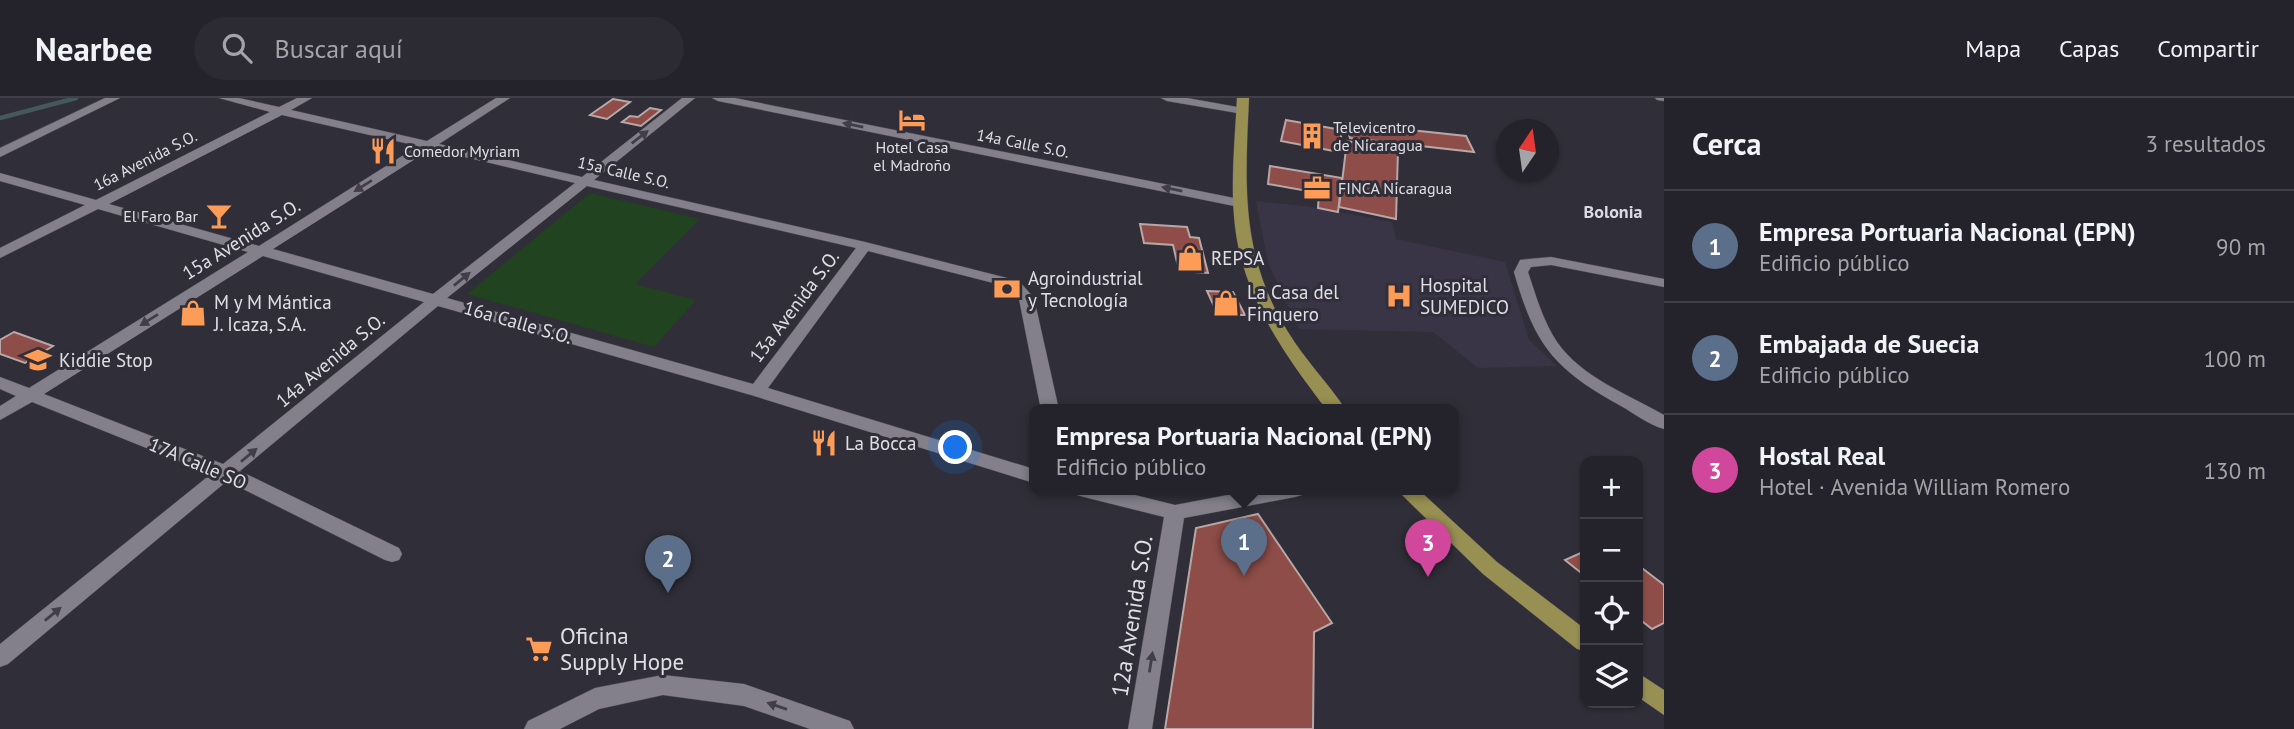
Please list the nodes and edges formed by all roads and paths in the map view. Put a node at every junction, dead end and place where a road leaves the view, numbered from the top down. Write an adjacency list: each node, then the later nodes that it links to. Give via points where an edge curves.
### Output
1 (114, 98): 11 (street)
2 (225, 98): 9 (street, 15a Calle S.O.)
3 (306, 98): 9 (street, 16a Avenida S.O.)
4 (504, 98): 10 (street, 15a Avenida S.O.)
5 (689, 98): 13 (street, 14a Avenida S.O., one-way to 5)
6 (718, 98): 15 (street, 14a Calle S.O., one-way to 6)
7 (1167, 98): 8 (street)
8 (1243, 104): 15 (main road)
9 (281, 111): 10 (street, 15a Calle S.O.); 14 (street, 16a Avenida S.O.)
10 (429, 145): 13 (street, 15a Calle S.O.); 17 (street, 15a Avenida S.O., one-way to 17)
11 (0, 153)
12 (0, 177): 14 (street, 16a Calle S.O.)
13 (585, 180): 16 (street, 15a Calle S.O.); 20 (street, 14a Avenida S.O., one-way to 13)
14 (98, 203): 17 (street, 16a Calle S.O.); 18 (street, 16a Avenida S.O.)
15 (1239, 203): 25 (main road, via 1254,279 1306,371)
16 (865, 246): 22 (street, 13a Avenida S.O.); 24 (street, 15a Calle S.O., via 1014,284 1026,298)
17 (262, 249): 20 (street, 16a Calle S.O.); 23 (street, 15a Avenida S.O., one-way to 23)
18 (0, 254)
19 (1664, 283): 27 (street, via 1551,261 1525,263 1521,272 1552,348 1569,365)
20 (438, 298): 22 (street, 16a Calle S.O.); 28 (street, 14a Avenida S.O., one-way to 20)
21 (0, 383): 23 (street, 17A Calle SO)
22 (757, 391): 29 (street, 16a Calle S.O.)
23 (32, 394): 26 (street, 15a Avenida S.O.); 28 (street, 17A Calle SO)
24 (1049, 404)
25 (1332, 404)
26 (0, 414)
27 (1664, 423)
28 (227, 473): 34 (street, 17A Calle SO); 36 (street, 14a Avenida S.O., one-way to 28)
29 (1029, 474)
30 (1105, 495): 33 (street)
31 (1268, 495): 33 (street)
32 (1411, 495): 35 (main road, via 1490,568)
33 (1175, 512): 41 (street, 12a Avenida S.O., one-way to 33)
34 (392, 554)
35 (1580, 638)
36 (0, 657)
37 (1643, 687): 38 (main road)
38 (1664, 704)
39 (536, 729): 40 (street, one-way to 39, via 744,695 663,685 595,699)
40 (842, 729)
41 (1140, 729)

